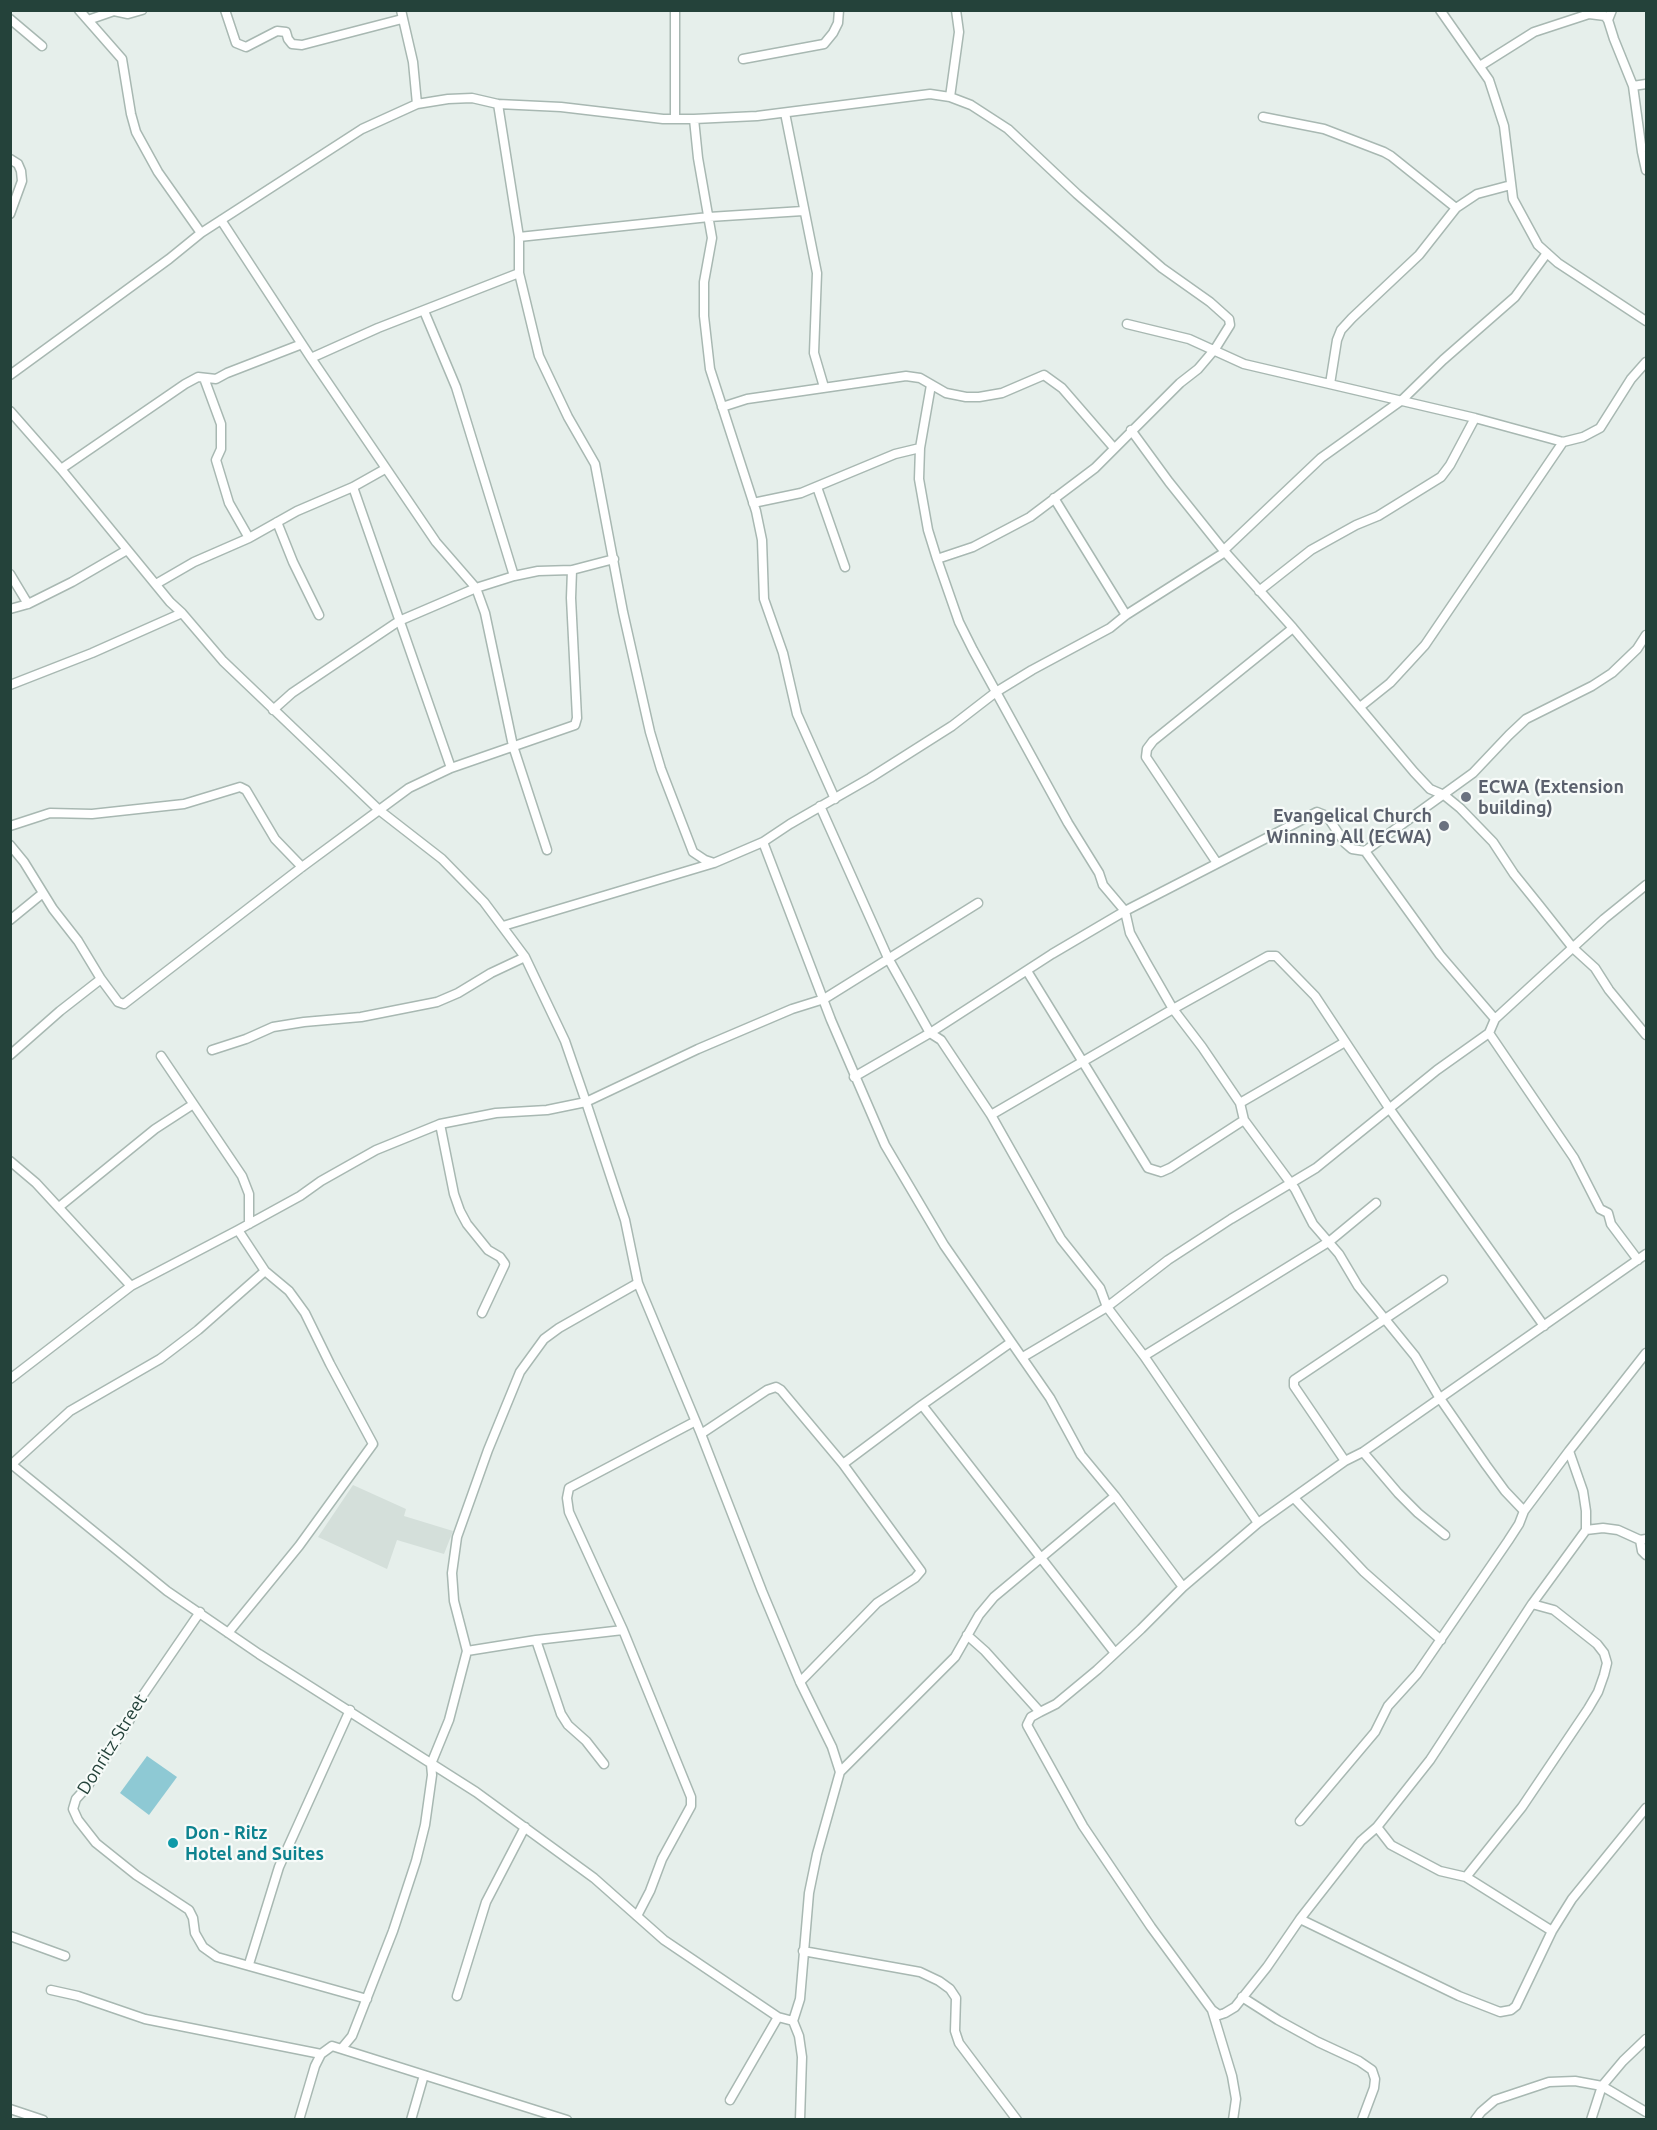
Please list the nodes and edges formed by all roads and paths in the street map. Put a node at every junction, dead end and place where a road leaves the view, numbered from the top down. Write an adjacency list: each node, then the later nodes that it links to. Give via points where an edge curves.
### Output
1 (79, 10): 11 (street)
2 (142, 10): 11 (street, via 128,14 114,11)
3 (225, 10): 9 (street, via 236,43 246,47 277,31 286,32 292,44 302,45)
4 (675, 10): 23 (street)
5 (839, 10): 14 (street, via 838,23 824,44)
6 (956, 10): 18 (street, via 958,50)
7 (1440, 10): 15 (street)
8 (1612, 10): 12 (street)
9 (402, 15): 19 (street, via 413,62)
10 (10, 19): 13 (street)
11 (88, 20): 33 (street, via 122,59 136,132 158,172)
12 (1608, 20): 15 (street, via 1589,14 1534,32); 17 (street)
13 (42, 46)
14 (744, 59)
15 (1480, 66): 27 (street, via 1504,126)
16 (1647, 84): 17 (street)
17 (1633, 86): 26 (street)
18 (950, 97): 21 (street, via 930,94); 41 (street, via 971,105 1008,129 1162,268 1229,320 1230,325)
19 (417, 104): 20 (street, via 472,98); 32 (street, via 362,129)
20 (498, 104): 23 (street); 34 (street)
21 (784, 113): 24 (street); 29 (street)
22 (1263, 117): 28 (street, via 1324,129 1384,152)
23 (675, 119): 24 (street)
24 (694, 119): 31 (street)
25 (10, 159): 30 (street, via 18,164 22,181)
26 (1647, 170)
27 (1511, 185): 28 (street, via 1477,194); 35 (street, via 1513,199)
28 (1456, 208): 46 (street, via 1419,255 1341,330)
29 (803, 211): 31 (street); 48 (street, via 817,273 814,353)
30 (10, 214)
31 (709, 217): 34 (street); 50 (street, via 712,238 704,282 704,316 710,369)
32 (221, 220): 33 (street); 40 (street)
33 (201, 233): 44 (street)
34 (519, 237): 36 (street)
35 (1547, 253): 38 (street); 49 (street, via 1515,297)
36 (519, 273): 37 (street); 67 (street, via 539,356 596,464)
37 (424, 311): 42 (street); 72 (street, via 456,387)
38 (1647, 321)
39 (1127, 324): 41 (street, via 1189,339)
40 (302, 344): 42 (street); 45 (street, via 216,379)
41 (1215, 350): 46 (street, via 1244,364); 53 (street)
42 (311, 358): 58 (street)
43 (1647, 362): 54 (street, via 1631,379 1600,428)
44 (10, 375)
45 (204, 378): 57 (street, via 185,384); 64 (street, via 221,424 221,448 216,460 229,503)
46 (1330, 384): 49 (street)
47 (931, 385): 48 (street, via 906,376); 55 (street); 56 (street, via 946,393 979,397 1002,393 1044,375 1062,388)
48 (824, 387): 50 (street, via 747,399)
49 (1402, 400): 52 (street); 66 (street, via 1321,458)
50 (722, 407): 62 (street)
51 (10, 411): 57 (street)
52 (1475, 418): 54 (street); 75 (street, via 1441,477 1378,516 1311,550)
53 (1131, 430): 56 (street); 66 (street)
54 (1563, 442): 86 (street, via 1425,645 1390,683)
55 (920, 447): 59 (street); 68 (street, via 919,479)
56 (1114, 448): 61 (street, via 1095,468)
57 (61, 469): 65 (street)
58 (386, 469): 60 (street); 74 (street, via 436,542)
59 (817, 487): 62 (street); 69 (street)
60 (353, 488): 63 (street); 81 (street)
61 (1054, 498): 68 (street, via 1030,517 973,547); 80 (street)
62 (753, 503): 91 (street, via 762,540 764,599 783,652 797,714)
63 (277, 522): 64 (street); 79 (street)
64 (249, 538): 73 (street)
65 (128, 550): 73 (street); 76 (street)
66 (1224, 551): 75 (street); 80 (street)
67 (614, 560): 70 (street); 99 (street, via 661,769 693,852)
68 (937, 560): 85 (street, via 959,622)
69 (845, 567)
70 (572, 570): 72 (street); 88 (street, via 577,722 571,728)
71 (10, 574): 76 (street)
72 (514, 576): 74 (street)
73 (156, 584): 78 (street)
74 (476, 588): 81 (street); 88 (street, via 485,613)
75 (1259, 591): 82 (street)
76 (28, 604): 77 (street)
77 (10, 609)
78 (182, 613): 84 (street); 87 (street, via 223,662)
79 (319, 615)
80 (1126, 615): 85 (street, via 1110,628)
81 (399, 621): 87 (street); 89 (street)
82 (1293, 627): 86 (street); 100 (street, via 1147,749 1146,757)
83 (1647, 635): 90 (street, via 1612,673 1526,719 1473,773)
84 (10, 686)
85 (996, 692): 91 (street, via 952,726); 105 (street, via 1103,885)
86 (1360, 707): 90 (street, via 1422,781)
87 (273, 710): 93 (street)
88 (513, 746): 89 (street); 97 (street)
89 (451, 768): 93 (street, via 409,788)
90 (1444, 795): 98 (street); 108 (street, via 1493,842)
91 (835, 799): 92 (street)
92 (820, 806): 95 (street); 110 (street)
93 (379, 810): 101 (street); 107 (street, via 442,859)
94 (10, 826): 101 (street, via 50,813 92,814 184,804 240,787 246,790 275,839)
95 (763, 842): 99 (street); 113 (street)
96 (10, 845): 103 (street)
97 (547, 850)
98 (1365, 851): 100 (street, via 1352,849 1327,816 1317,812); 115 (street, via 1440,955)
99 (714, 863): 107 (street)
100 (1217, 863): 105 (street)
101 (302, 867): 112 (street, via 124,1004 118,1002)
102 (1647, 885): 108 (street)
103 (43, 893): 106 (street); 112 (street)
104 (978, 903): 110 (street)
105 (1125, 911): 111 (street); 114 (street, via 1130,933)
106 (10, 920)
107 (503, 926): 109 (street)
108 (1573, 948): 115 (street); 118 (street, via 1595,968)
109 (525, 957): 120 (street, via 438,1002 362,1017 273,1026); 125 (street, via 565,1041)
110 (888, 958): 113 (street); 116 (street)
111 (1027, 971): 116 (street); 123 (street)
112 (101, 979): 121 (street)
113 (824, 999): 124 (street); 125 (street, via 698,1049)
114 (1173, 1009): 119 (street, via 1268,956 1276,956 1315,996); 123 (street); 126 (street)
115 (1495, 1019): 117 (street)
116 (930, 1033): 124 (street); 129 (street, via 941,1040)
117 (1489, 1033): 128 (street); 140 (street, via 1574,1158 1600,1209 1608,1213 1611,1224)
118 (1647, 1035)
119 (1345, 1041): 126 (street); 128 (street)
120 (212, 1050)
121 (10, 1055)
122 (161, 1056): 127 (street)
123 (1082, 1062): 129 (street); 130 (street, via 1153,1171 1170,1168)
124 (854, 1077): 149 (street, via 896,1164 944,1245)
125 (586, 1102): 131 (street); 143 (street, via 625,1220)
126 (1240, 1103): 130 (street)
127 (192, 1105): 135 (street, via 147,1135); 136 (street, via 242,1176 249,1194)
128 (1389, 1108): 133 (street, via 1316,1168); 148 (street)
129 (991, 1115): 145 (street, via 1056,1230 1100,1288)
130 (1244, 1120): 133 (street)
131 (440, 1124): 136 (street, via 376,1150); 146 (street, via 460,1211 488,1250 505,1264)
132 (10, 1161): 135 (street)
133 (1290, 1184): 138 (street, via 1313,1224); 145 (street, via 1177,1254)
134 (1376, 1203): 138 (street)
135 (59, 1207): 144 (street)
136 (249, 1224): 137 (street)
137 (238, 1230): 141 (street); 144 (street)
138 (1330, 1241): 147 (street, via 1358,1286); 151 (street)
139 (1647, 1254): 140 (street)
140 (1638, 1260): 148 (street)
141 (265, 1271): 162 (street, via 160,1359 70,1412 34,1442); 177 (street, via 289,1291 305,1313 373,1444 299,1546)
142 (1443, 1280): 147 (street)
143 (638, 1283): 156 (street); 181 (street, via 552,1334 532,1353 520,1372 457,1537 452,1573 454,1601)
144 (131, 1286): 153 (street)
145 (1107, 1307): 151 (street); 152 (street)
146 (482, 1314)
147 (1386, 1320): 154 (street); 160 (street, via 1294,1380 1294,1386)
148 (1544, 1326): 154 (street)
149 (1010, 1343): 152 (street); 155 (street)
150 (1647, 1353): 158 (street)
151 (1144, 1356): 167 (street)
152 (1023, 1357): 164 (street, via 1081,1455)
153 (10, 1379)
154 (1439, 1397): 159 (street); 166 (street)
155 (922, 1405): 161 (street); 172 (street)
156 (694, 1422): 157 (street); 176 (street, via 569,1488 569,1512)
157 (701, 1434): 161 (street, via 776,1387); 183 (street)
158 (1569, 1451): 166 (street); 168 (street, via 1583,1491)
159 (1363, 1452): 160 (street); 169 (street, via 1398,1493)
160 (1345, 1461): 165 (street)
161 (843, 1464): 183 (street, via 921,1571 877,1603)
162 (14, 1466): 163 (street); 175 (street, via 139,1569)
163 (10, 1478)
164 (1115, 1496): 172 (street); 173 (street)
165 (1294, 1498): 167 (street); 180 (street, via 1364,1572)
166 (1524, 1512): 180 (street)
167 (1258, 1523): 173 (street)
168 (1586, 1530): 170 (street, via 1618,1530); 174 (street)
169 (1445, 1535)
170 (1643, 1539): 171 (street, via 1642,1551)
171 (1647, 1555)
172 (1041, 1560): 178 (street, via 994,1597); 182 (street)
173 (1183, 1587): 182 (street)
174 (1532, 1604): 192 (street, via 1430,1760); 193 (street, via 1554,1610 1597,1644 1607,1663 1588,1709 1522,1807)
175 (200, 1612): 177 (street); 200 (street, Donritz Street, via 73,1809 96,1843 189,1910 203,1947 217,1957)
176 (623, 1630): 179 (street); 194 (street, via 691,1797 691,1806)
177 (228, 1633): 184 (street)
178 (967, 1635): 185 (street); 188 (street, via 956,1658)
179 (536, 1640): 181 (street); 187 (street, via 561,1714)
180 (1441, 1641): 190 (street, via 1388,1706 1375,1732)
181 (467, 1651): 186 (street, via 449,1720)
182 (1115, 1653): 185 (street, via 1056,1704)
183 (800, 1682): 188 (street)
184 (350, 1710): 186 (street); 200 (street, via 279,1867)
185 (1040, 1712): 205 (street, via 1027,1725 1083,1826)
186 (431, 1764): 191 (street); 204 (street, via 428,1809 416,1861)
187 (604, 1764)
188 (840, 1772): 198 (street, via 817,1854)
189 (1647, 1808): 196 (street, via 1572,1899)
190 (1300, 1821)
191 (525, 1827): 194 (street); 202 (street, via 486,1902)
192 (1377, 1827): 193 (street, via 1391,1845 1440,1870); 195 (street, via 1361,1841)
193 (1466, 1877): 196 (street)
194 (637, 1916): 206 (street, via 664,1940)
195 (1300, 1919): 196 (street, via 1500,2012 1516,2006); 203 (street)
196 (1551, 1931)
197 (10, 1936): 199 (street)
198 (803, 1951): 207 (street, via 800,1999); 221 (street, via 920,1972 951,1989 956,1998 955,2031 959,2043)
199 (65, 1956)
200 (249, 1964): 204 (street, Donritz Street)
201 (51, 1990): 210 (street, via 145,2019)
202 (457, 1996)
203 (1242, 1997): 205 (street, via 1225,2013 1219,2015); 223 (street, via 1372,2070 1374,2088)
204 (367, 1999): 209 (street, via 352,2036)
205 (1212, 2010): 222 (street, via 1232,2076 1236,2099)
206 (777, 2017): 207 (street); 213 (street)
207 (793, 2021): 220 (street, via 802,2057)
208 (1647, 2039): 212 (street)
209 (342, 2048): 210 (street, via 332,2046); 211 (street)
210 (321, 2054): 217 (street)
211 (424, 2075): 218 (street); 219 (street)
212 (1602, 2086): 215 (street); 224 (street, via 1550,2082 1495,2100); 225 (street)
213 (730, 2100)
214 (10, 2109): 216 (street)
215 (1647, 2112)
216 (43, 2120)
217 (299, 2120)
218 (411, 2120)
219 (567, 2120)
220 (800, 2120)
221 (1017, 2120)
222 (1233, 2120)
223 (1362, 2120)
224 (1475, 2120)
225 (1591, 2120)

